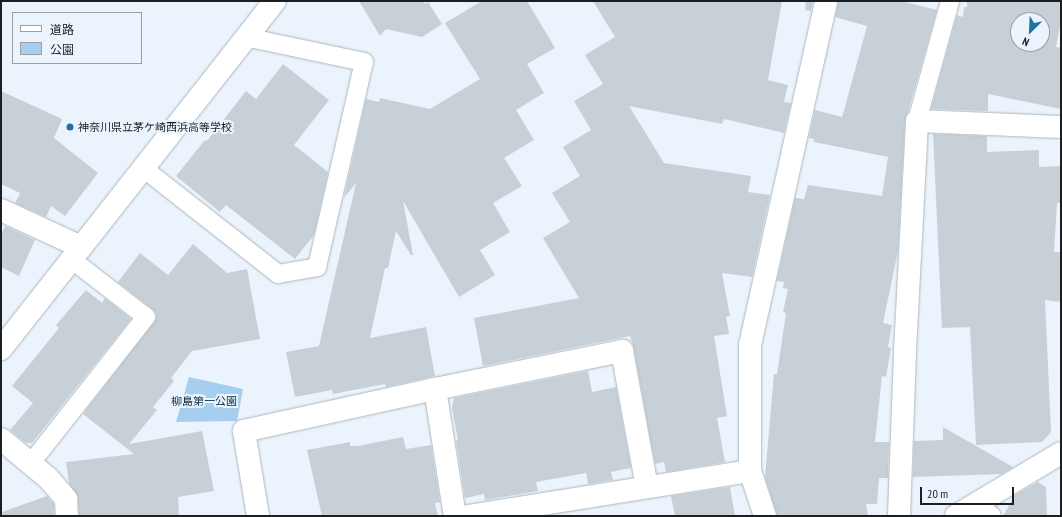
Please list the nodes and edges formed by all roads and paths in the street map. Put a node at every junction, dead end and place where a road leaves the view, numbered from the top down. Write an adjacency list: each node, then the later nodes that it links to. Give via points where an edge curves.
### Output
1 (275, 1): 4 (street)
2 (826, 1): 15 (street, via 750,345)
3 (950, 1): 5 (lane)
4 (245, 38): 7 (street); 7 (lane, via 364,62 317,267 278,274)
5 (917, 121): 6 (street); 23 (street)
6 (1061, 127)
7 (143, 168): 9 (street)
8 (1, 210): 9 (street)
9 (76, 253): 10 (street); 14 (lane, via 146,317)
10 (1, 349)
11 (435, 390): 16 (street, via 622,351); 19 (street, via 244,431); 20 (street)
12 (1, 439): 14 (street)
13 (1061, 452): 17 (street)
14 (31, 463): 18 (street, via 66,499)
15 (750, 471): 16 (street); 22 (street)
16 (647, 488): 21 (street)
17 (974, 512)
18 (67, 516)
19 (258, 516)
20 (455, 516)
21 (468, 516)
22 (765, 516)
23 (899, 516)

